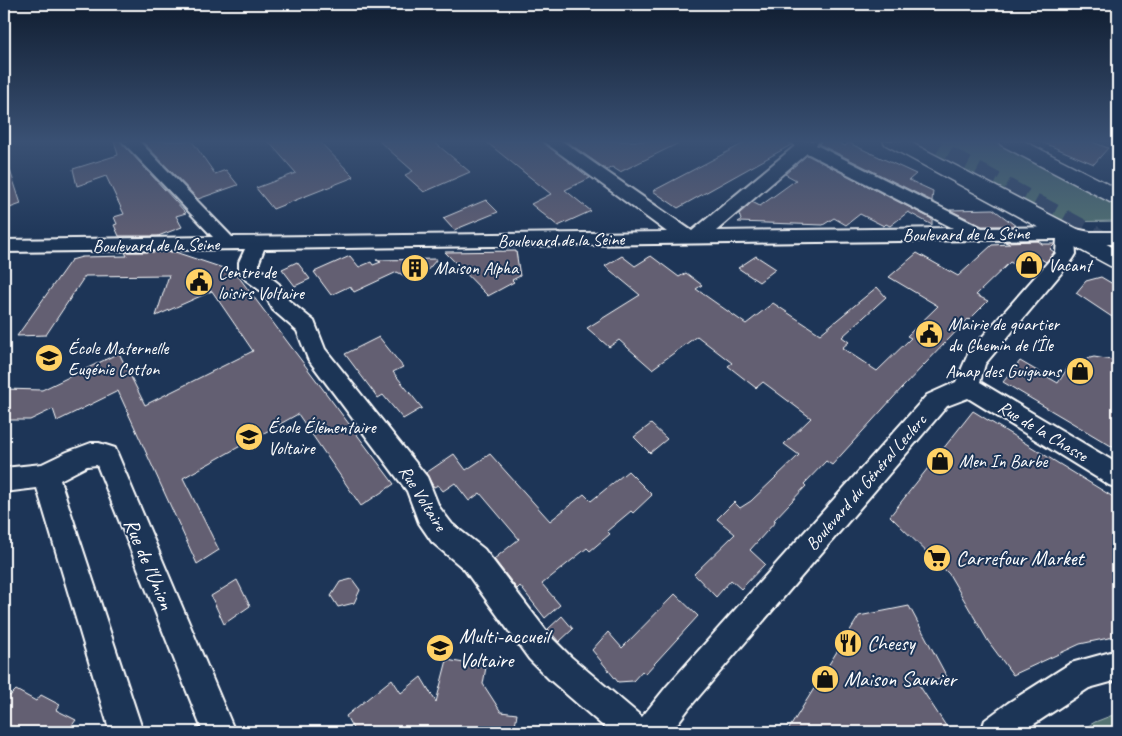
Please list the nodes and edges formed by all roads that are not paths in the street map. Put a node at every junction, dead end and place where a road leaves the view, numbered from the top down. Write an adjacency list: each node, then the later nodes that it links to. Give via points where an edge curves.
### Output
1 (163, 175): 12 (street)
2 (601, 175): 10 (street)
3 (767, 175): 10 (street)
4 (866, 175): 9 (street)
5 (959, 175): 8 (main road)
6 (1075, 175): 7 (main road)
7 (1118, 197)
8 (1066, 233): 9 (street, Boulevard de la Seine); 11 (street, Boulevard de la Seine, via 1090,238); 15 (main road); 16 (street, via 1066,254 977,358)
9 (978, 234): 10 (street, Boulevard de la Seine)
10 (693, 238): 13 (street, Boulevard de la Seine)
11 (1118, 238)
12 (227, 243): 13 (street, Boulevard de la Seine); 14 (street, Boulevard de la Seine)
13 (257, 244): 23 (street, Rue Voltaire, via 249,262 253,274 272,289 280,305 306,327 316,353 418,485 435,524 474,559 540,648)
14 (4, 246)
15 (1118, 260)
16 (967, 386): 18 (street, Rue de la Chasse); 24 (street, Boulevard du Général Leclerc, via 935,402)
17 (46, 475): 19 (street, Rue de l'Union); 21 (street); 22 (street, Rue de l'Union, via 89,454 106,456)
18 (1118, 476)
19 (4, 480)
20 (1118, 665): 25 (street, via 1082,674)
21 (126, 732)
22 (219, 732)
23 (634, 732)
24 (651, 732)
25 (997, 732)

